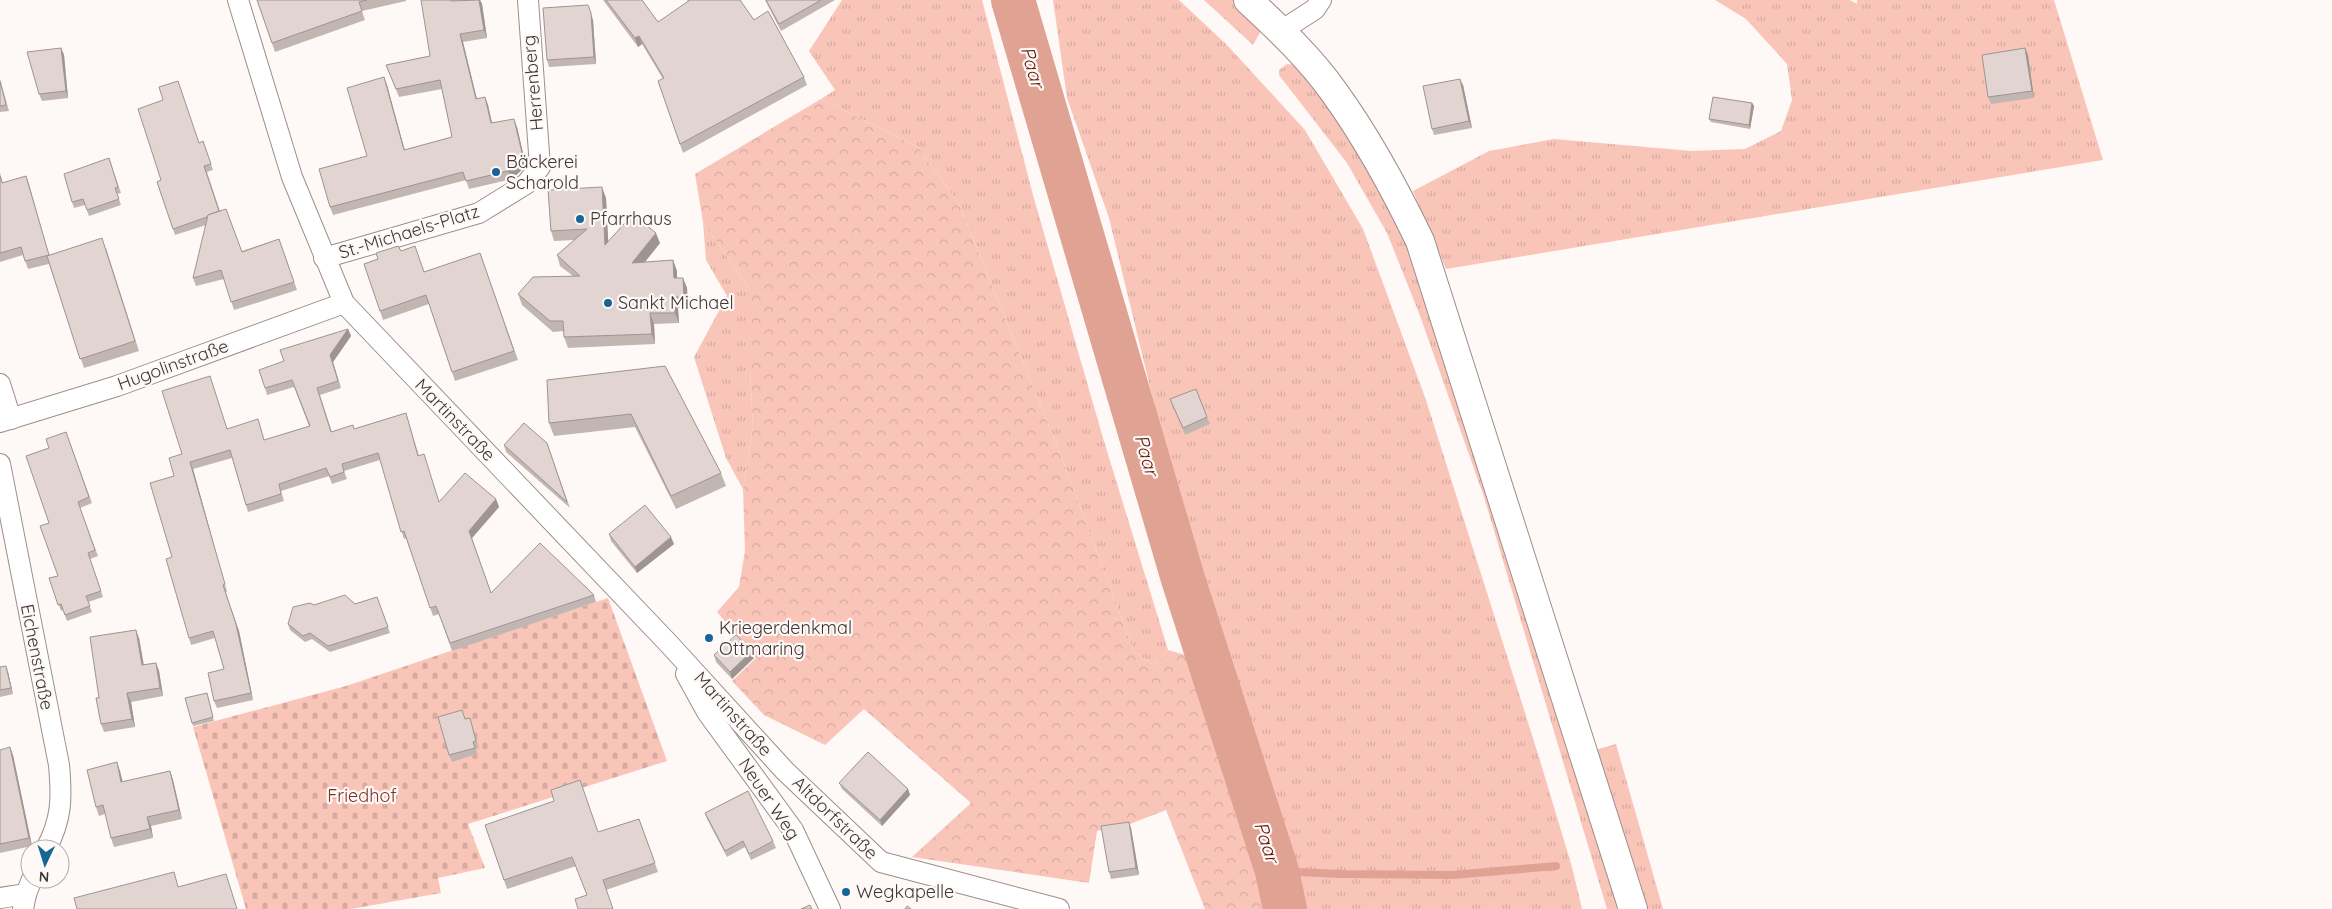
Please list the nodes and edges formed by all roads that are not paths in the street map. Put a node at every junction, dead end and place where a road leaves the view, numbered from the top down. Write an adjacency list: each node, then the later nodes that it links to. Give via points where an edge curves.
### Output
1 (238, 0): 7 (street, Martinstraße, via 292,177)
2 (528, 0): 6 (street, Herrenberg)
3 (1248, 0): 5 (main road)
4 (1321, 0): 5 (street, via 1315,8)
5 (1281, 31): 19 (main road, via 1334,91 1381,164 1420,241)
6 (540, 167): 7 (street, St.-Michaels-Platz, via 526,184 479,213)
7 (324, 258): 8 (street, Martinstraße)
8 (344, 303): 10 (street, Hugolinstraße, via 117,386); 12 (street, Martinstraße)
9 (0, 384): 10 (street)
10 (5, 420)
11 (0, 464): 14 (street, Eichenstraße, via 59,765 62,798)
12 (669, 644): 13 (street, Martinstraße); 17 (street, Neuer Weg, via 707,712 793,830)
13 (785, 771): 18 (street, Altdorfstraße, via 880,862)
14 (51, 839)
15 (27, 894): 16 (street)
16 (0, 898)
17 (830, 909)
18 (1059, 909)
19 (1633, 909)

